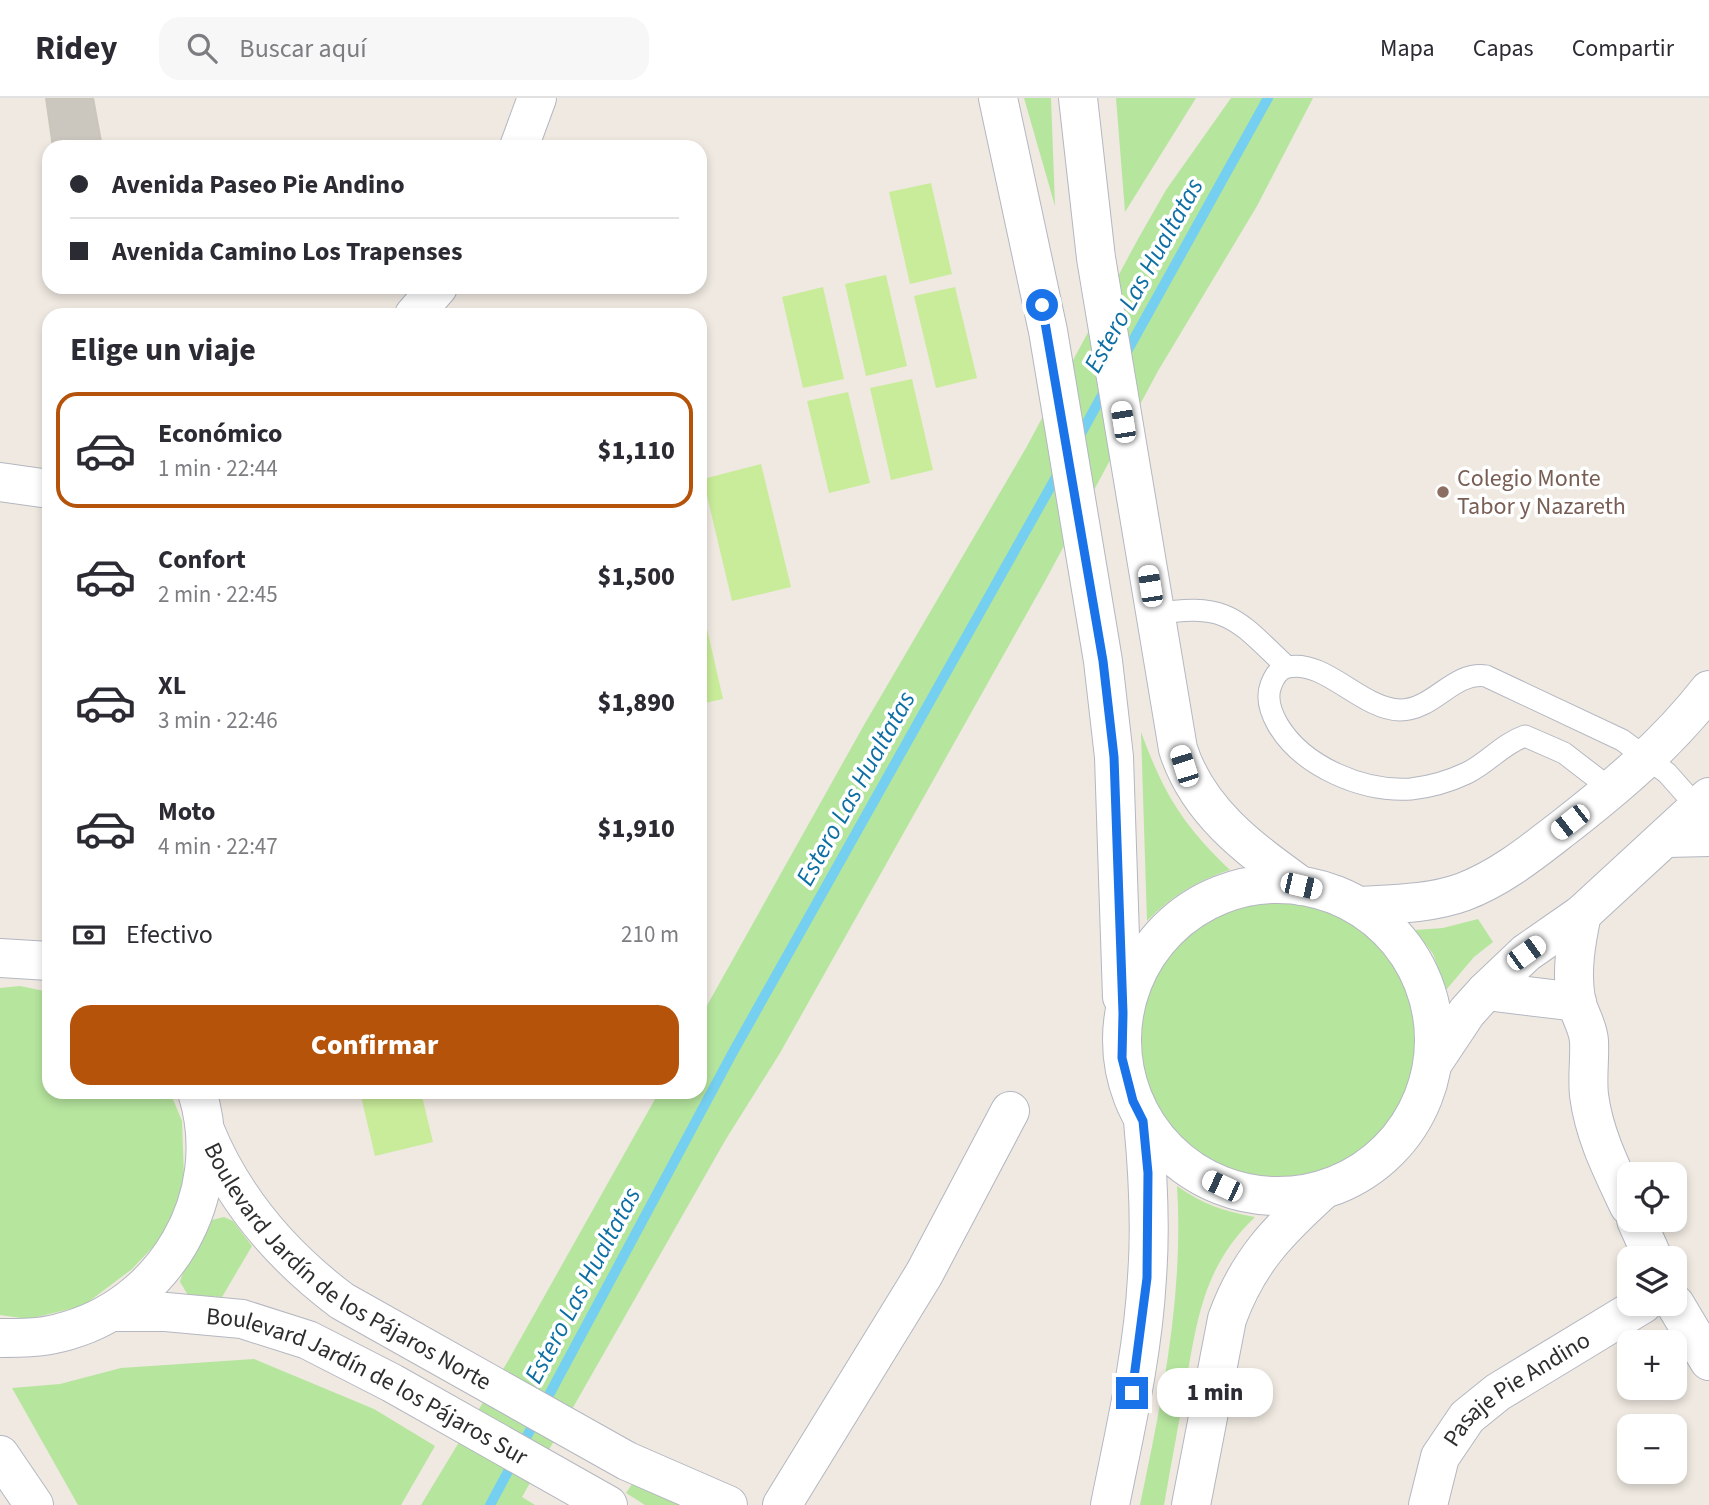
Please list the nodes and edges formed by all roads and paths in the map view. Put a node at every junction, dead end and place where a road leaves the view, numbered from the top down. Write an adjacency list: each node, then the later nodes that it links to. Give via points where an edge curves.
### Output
1 (537, 98): 4 (street)
2 (998, 98): 22 (street, via 1048,331 1103,661 1114,757)
3 (1078, 98): 9 (street, via 1096,258)
4 (522, 140)
5 (432, 294): 6 (street)
6 (420, 308)
7 (0, 482): 8 (street)
8 (42, 488)
9 (1154, 614): 10 (lane, via 1186,609 1220,611 1237,620); 17 (street, via 1178,749 1195,787 1239,839)
10 (1287, 667): 12 (lane, via 1307,667 1357,695 1399,710 1421,707 1475,674 1506,684); 13 (lane, via 1275,674 1268,691 1278,725 1300,752 1355,781 1411,789 1439,783 1468,773)
11 (1709, 690): 14 (street)
12 (1533, 700): 13 (lane, via 1532,722); 14 (lane, via 1622,740)
13 (1525, 736): 15 (lane, via 1563,753)
14 (1646, 759): 15 (street); 16 (lane, via 1667,773)
15 (1612, 790): 18 (street, via 1489,881 1432,900)
16 (1705, 814): 19 (street, via 1667,838)
17 (1301, 886): 18 (street); 22 (street, via 1253,886 1218,896 1186,913 1168,928 1139,967)
18 (1358, 906): 23 (street, via 1394,935 1420,973 1433,1018)
19 (1582, 914): 20 (street, via 1526,953); 21 (street, via 1575,965)
20 (1486, 991): 21 (street); 23 (street)
21 (1577, 1002): 28 (street, via 1589,1040 1589,1095 1595,1126)
22 (1123, 1013): 26 (street, via 1122,1058)
23 (1433, 1063): 29 (street, via 1417,1111 1396,1142 1368,1168)
24 (198, 1099): 27 (street)
25 (1010, 1111): 39 (street, via 925,1273)
26 (1143, 1121): 29 (street, via 1177,1160 1222,1186 1272,1196); 40 (street, via 1147,1278 1134,1382)
27 (205, 1130): 30 (street, via 202,1184 185,1234 154,1278); 38 (street, Boulevard Jardín de los Pájaros Norte, via 238,1195 284,1252 342,1301 627,1461)
28 (1617, 1178)
29 (1323, 1190): 41 (street, via 1273,1237 1235,1297)
30 (112, 1312): 33 (street, via 58,1334); 37 (street, Boulevard Jardín de los Pájaros Sur, via 205,1314 279,1329 337,1354)
31 (1623, 1316): 42 (street, Pasaje Pie Andino, via 1498,1392 1467,1417 1440,1457)
32 (1682, 1316): 34 (street)
33 (0, 1338)
34 (1709, 1361)
35 (0, 1455): 36 (street)
36 (34, 1505)
37 (608, 1505)
38 (728, 1505)
39 (782, 1505)
40 (1110, 1505)
41 (1191, 1505)
42 (1428, 1505)

